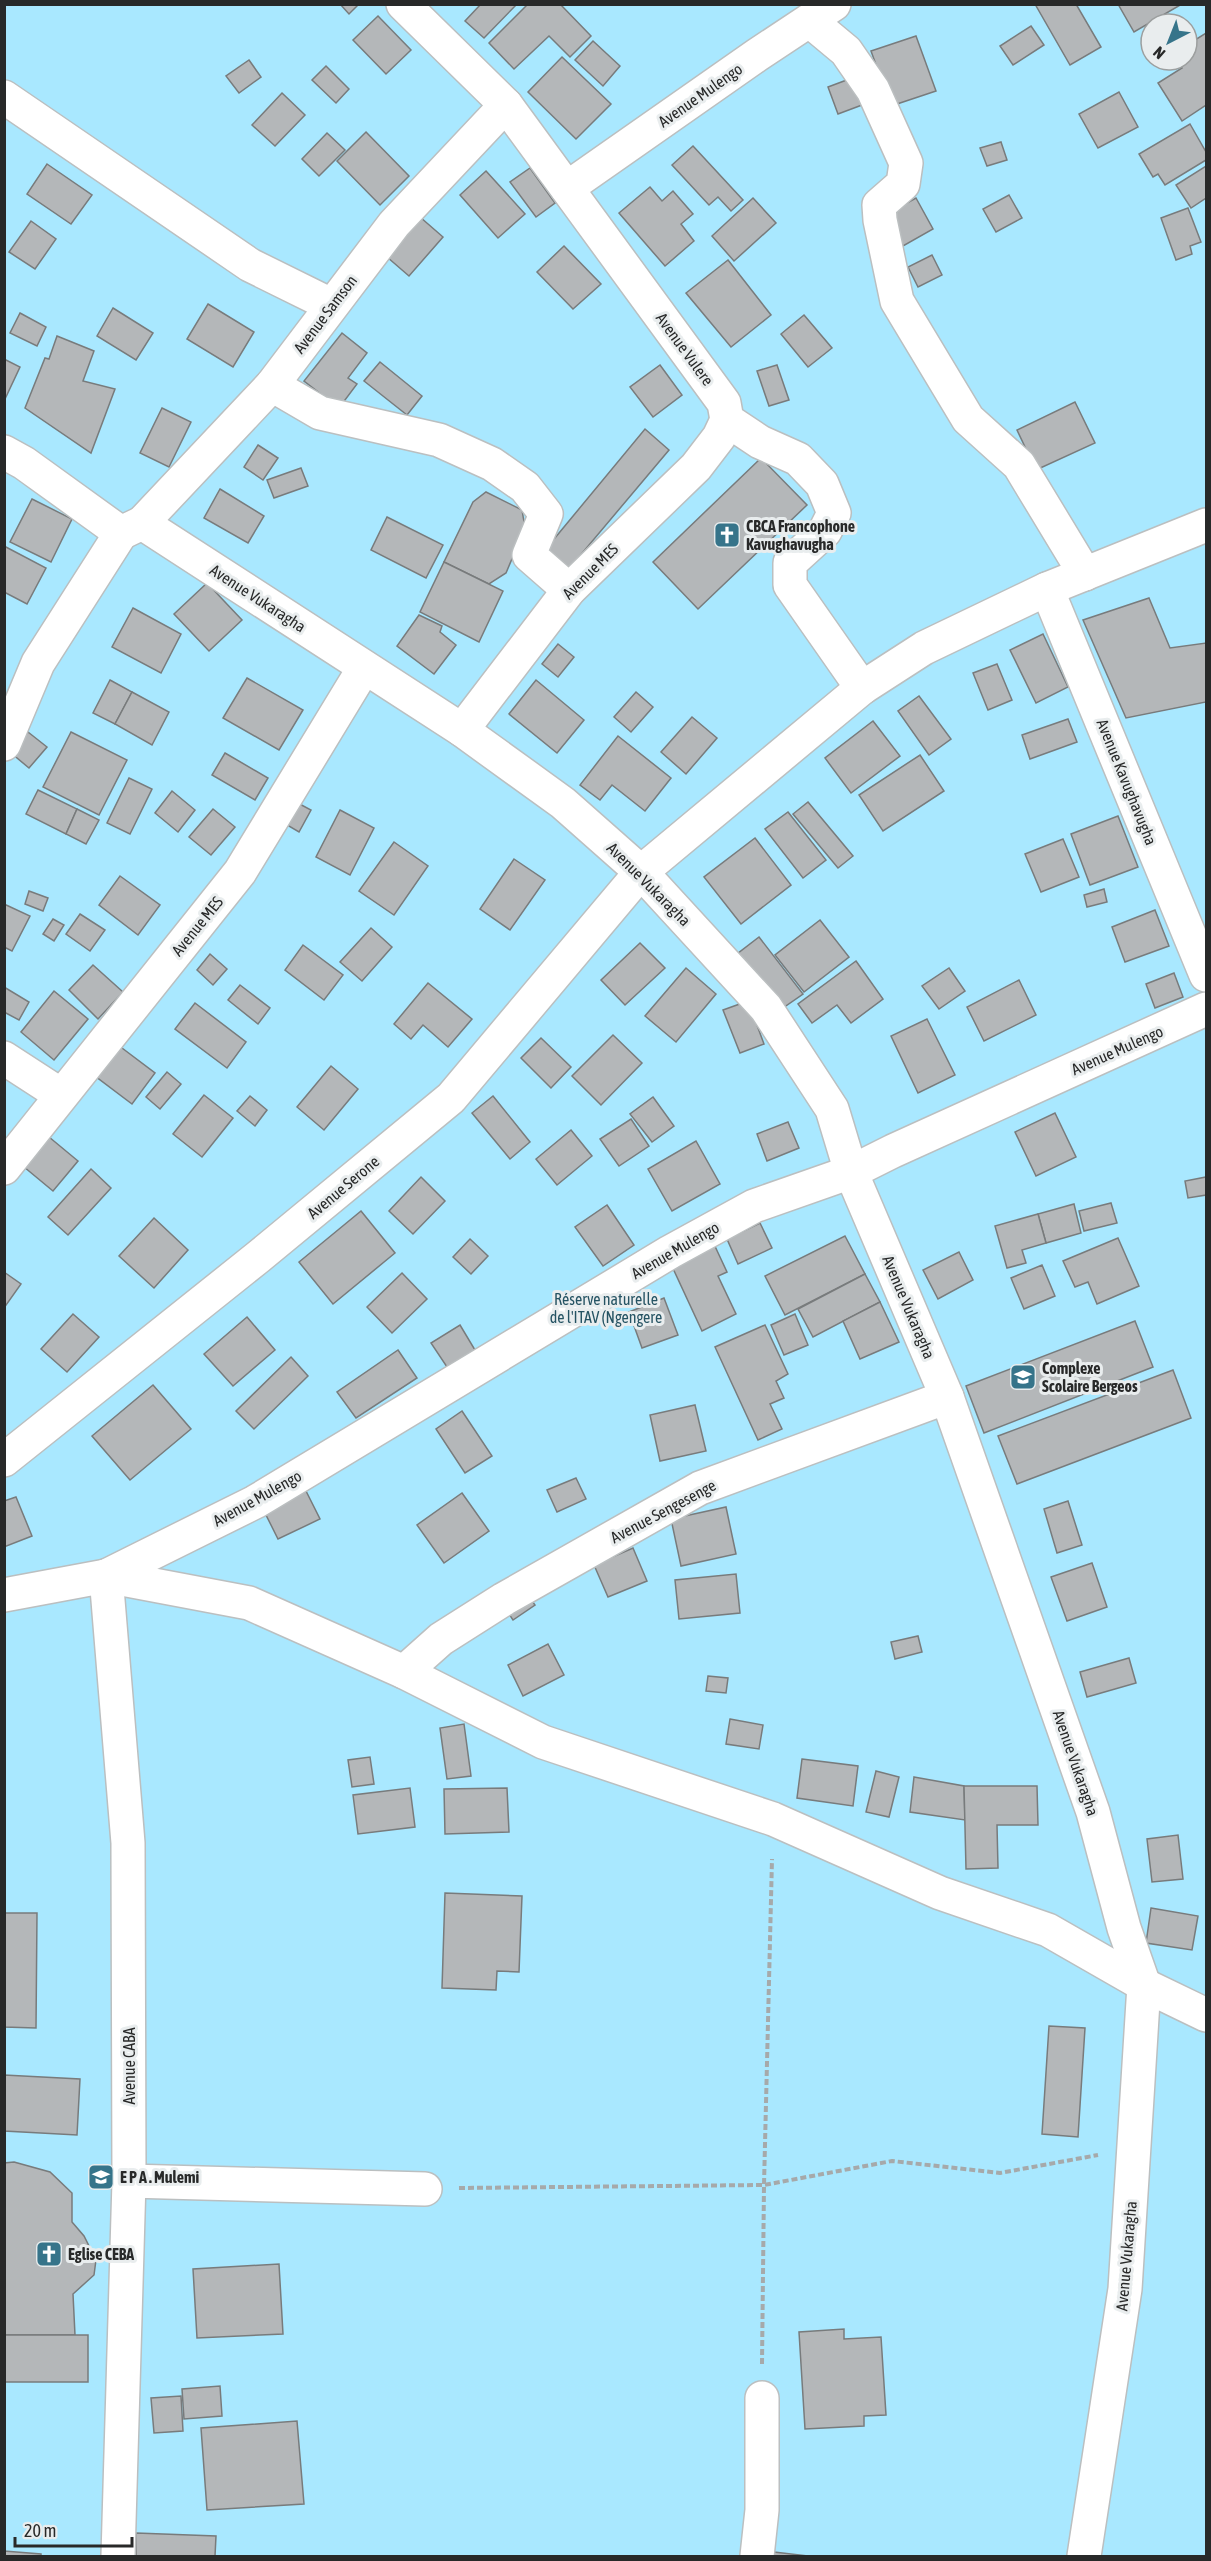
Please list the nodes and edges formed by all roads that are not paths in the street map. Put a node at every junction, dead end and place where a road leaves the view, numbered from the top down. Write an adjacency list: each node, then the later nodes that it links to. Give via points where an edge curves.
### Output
1 (403, 4): 4 (street, Avenue Vulere)
2 (822, 13): 5 (street, Avenue Mulengo); 12 (street, via 873,90 906,164 903,184 879,205 897,301 969,419 1020,465)
3 (4, 97): 6 (street, via 250,265)
4 (506, 105): 5 (street, Avenue Vulere); 6 (street, Avenue Samson, via 394,224)
5 (567, 188): 8 (street, Avenue Vulere, via 724,403)
6 (331, 305): 7 (street, Avenue Samson)
7 (272, 384): 11 (street, Avenue Samson); 14 (street, via 320,413 439,440 492,464 525,487 546,514 529,555)
8 (727, 420): 14 (street, Avenue MES, via 696,467); 16 (street, via 760,442 798,459 822,484 834,513 825,531 790,563 789,585)
9 (4, 452): 11 (street, Avenue Vukaragha)
10 (1206, 525): 12 (street, Avenue Serone)
11 (132, 528): 15 (street, Avenue Vukaragha); 18 (street, Avenue Samson, via 38,663)
12 (1084, 574): 13 (street, Avenue Serone)
13 (1047, 589): 16 (street, Avenue Serone, via 924,648); 20 (street, Avenue Kavughavugha)
14 (569, 590): 17 (street, Avenue MES)
15 (364, 668): 17 (street, Avenue Vukaragha); 23 (street, Avenue MES, via 240,872)
16 (862, 688): 19 (street, Avenue Serone)
17 (462, 730): 19 (street, Avenue Vukaragha, via 563,803)
18 (4, 744)
19 (641, 872): 25 (street, Avenue Vukaragha, via 766,1008 832,1109); 27 (street, Avenue Serone, via 451,1098)
20 (1206, 975)
21 (1206, 1009): 25 (street, Avenue Mulengo)
22 (4, 1058): 23 (street)
23 (62, 1095): 24 (street, Avenue MES)
24 (4, 1168)
25 (851, 1172): 26 (street, Avenue Vukaragha); 28 (street, Avenue Mulengo, via 754,1206 255,1502)
26 (947, 1397): 30 (street, Avenue Sengesenge, via 700,1488 504,1599 441,1639); 31 (street, Avenue Vukaragha, via 1093,1812 1124,1928)
27 (4, 1460)
28 (106, 1575): 29 (street); 30 (street, via 249,1603); 33 (street, Avenue CABA, via 128,1843)
29 (4, 1595)
30 (404, 1672): 31 (street, via 543,1742 773,1819 940,1893 1048,1930)
31 (1144, 1985): 32 (street); 38 (street, Avenue Vukaragha, via 1125,2289)
32 (1206, 2015)
33 (129, 2181): 34 (street); 36 (street, Avenue CABA)
34 (425, 2189)
35 (762, 2398): 37 (street, via 762,2510)
36 (118, 2556)
37 (757, 2556)
38 (1084, 2556)

